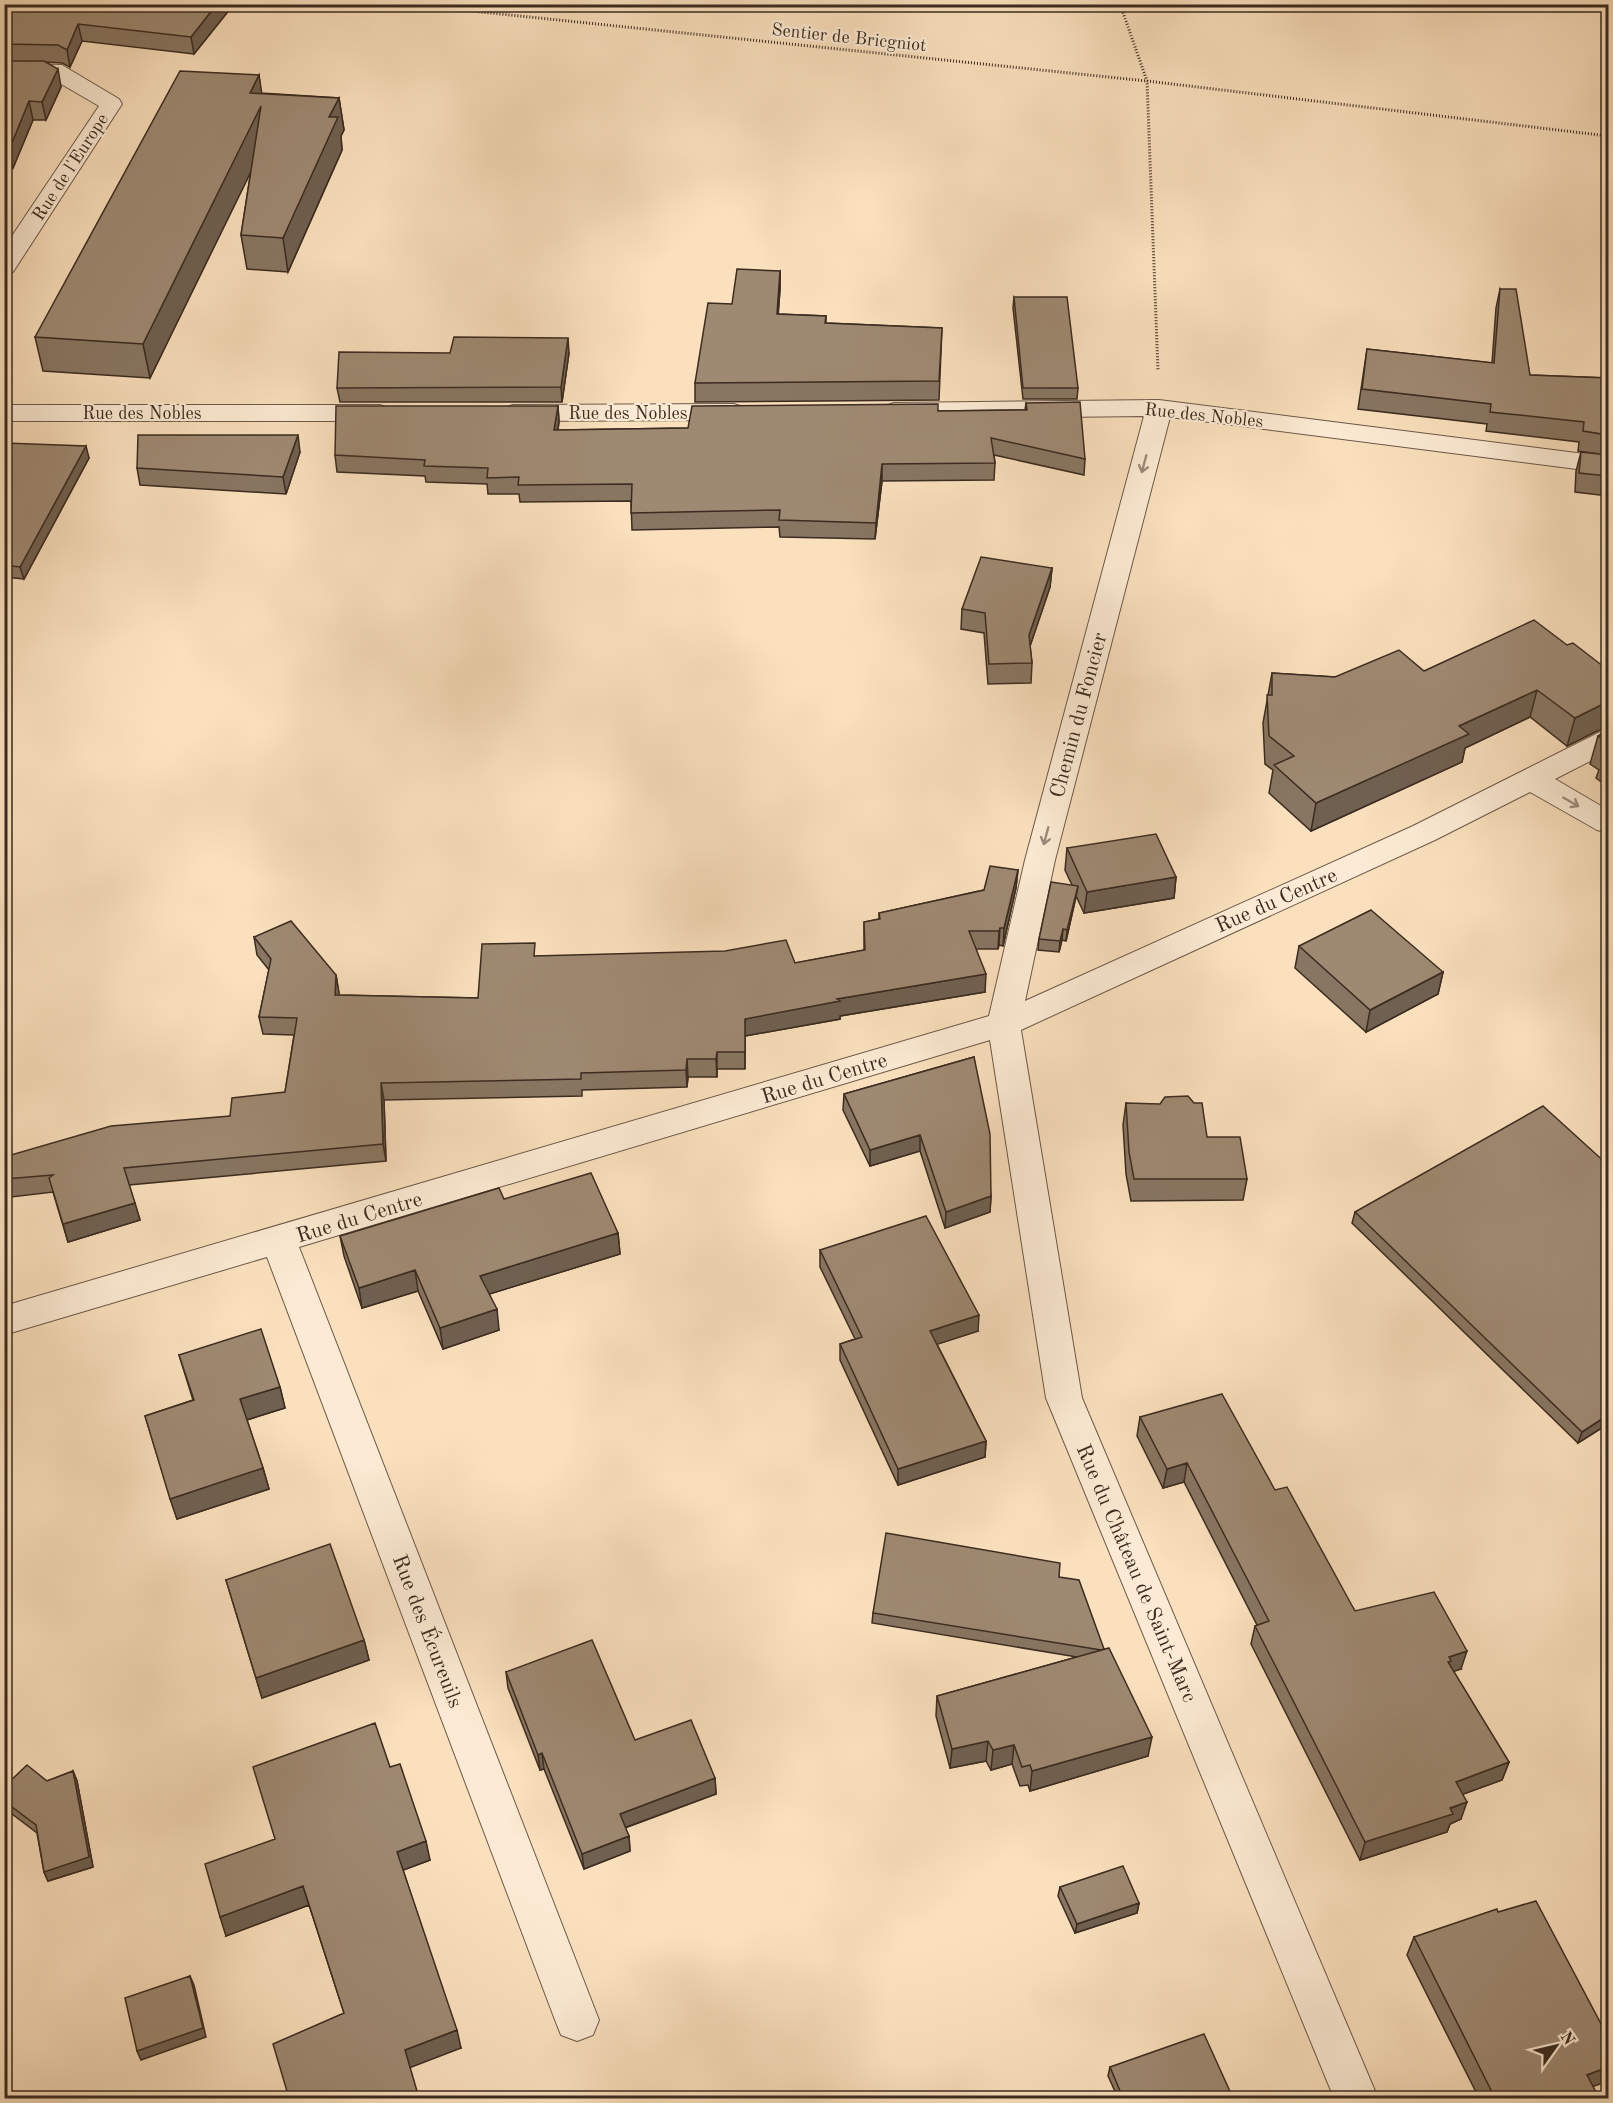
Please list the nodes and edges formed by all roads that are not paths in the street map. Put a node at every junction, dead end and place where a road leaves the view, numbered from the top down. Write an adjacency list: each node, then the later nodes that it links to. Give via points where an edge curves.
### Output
1 (4, 70): 2 (street, Rue de l'Europe, via 54,70 111,104)
2 (4, 267)
3 (1159, 408): 4 (street, Rue des Nobles); 9 (street, Rue des Nobles); 13 (street, Chemin du Foncier, one-way to 13, via 1040,860)
4 (874, 411)
5 (755, 412): 8 (street, Rue des Nobles)
6 (4, 413): 7 (street, Rue des Nobles)
7 (409, 413)
8 (493, 413)
9 (1608, 465)
10 (1608, 740): 11 (street, Rue du Centre)
11 (1533, 780): 12 (street, one-way to 12); 13 (street, Rue du Centre)
12 (1608, 823)
13 (1004, 1024): 14 (street, Rue du Centre); 17 (street, Rue du Château de Saint-Marc, via 1064,1398)
14 (279, 1241): 15 (street, Rue du Centre); 16 (street, Rue des Écureuils)
15 (4, 1321)
16 (577, 2020)
17 (1356, 2098)

